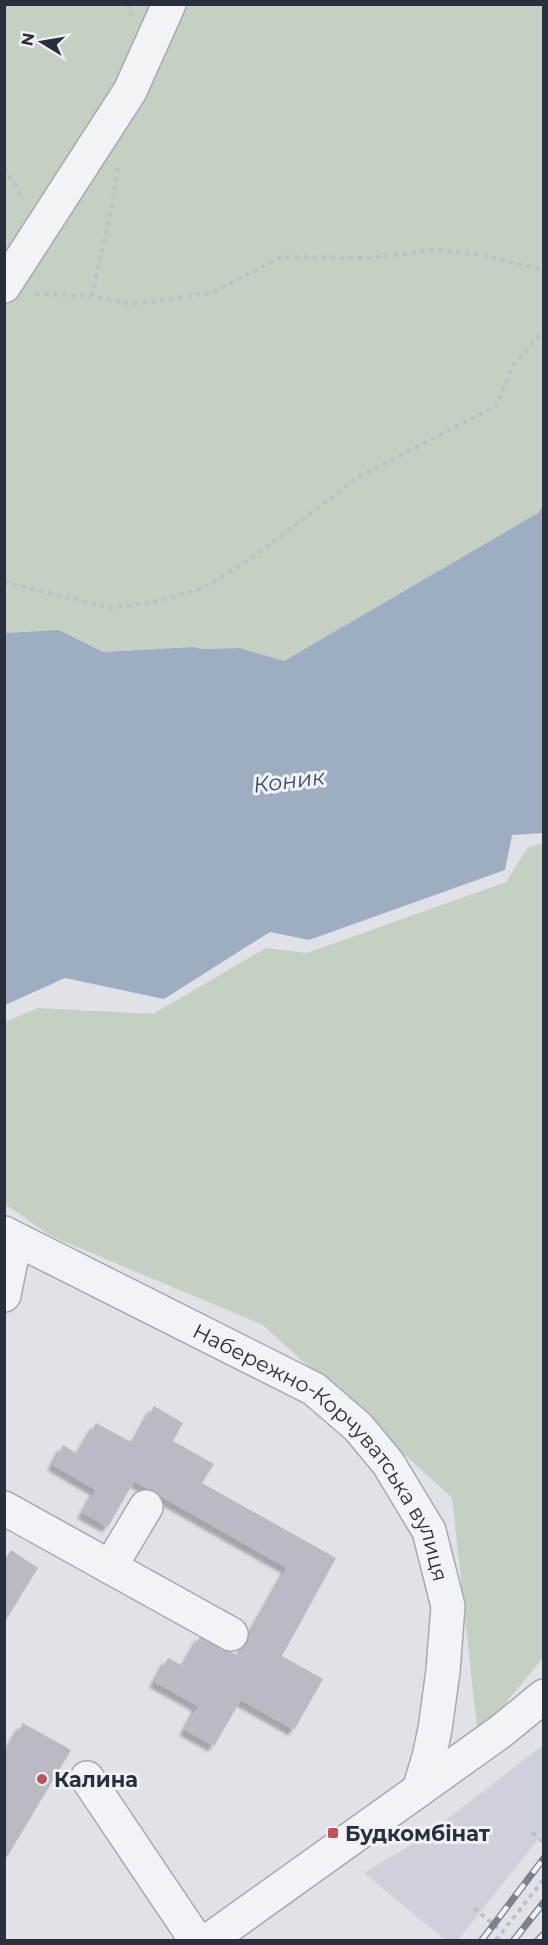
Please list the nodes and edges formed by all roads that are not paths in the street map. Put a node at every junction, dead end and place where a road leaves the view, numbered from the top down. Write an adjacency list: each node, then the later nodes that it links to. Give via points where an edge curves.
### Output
1 (169, 4): 2 (street, via 130,91)
2 (14, 290)
3 (10, 1237): 4 (street); 11 (street, Набережно-Корчуватська вулиця, via 314,1389 358,1427 388,1463 429,1531 448,1606 435,1729)
4 (4, 1294)
5 (146, 1507): 7 (street)
6 (4, 1508): 7 (street)
7 (110, 1567): 8 (street)
8 (231, 1634)
9 (543, 1696): 11 (street)
10 (87, 1778): 12 (street)
11 (418, 1790): 13 (street)
12 (196, 1941)
13 (209, 1941)

